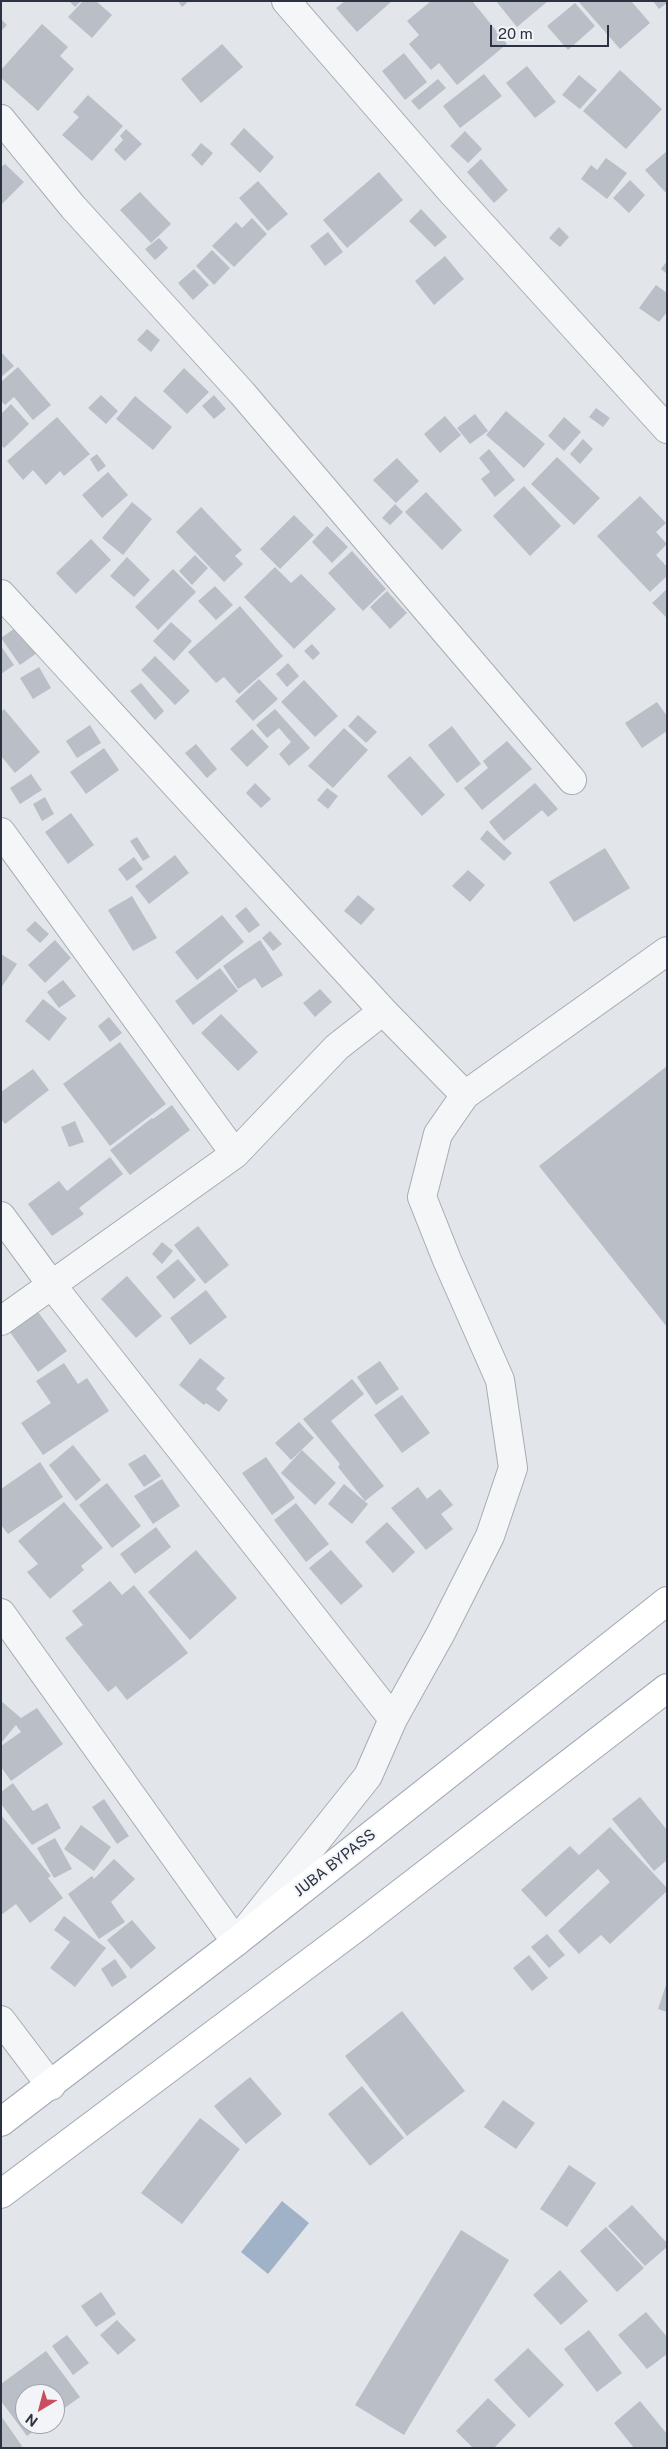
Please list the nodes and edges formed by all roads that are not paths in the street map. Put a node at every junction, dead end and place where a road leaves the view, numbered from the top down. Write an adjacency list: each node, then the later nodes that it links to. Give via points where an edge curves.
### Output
1 (286, 1): 3 (street, via 450,190)
2 (1, 119): 5 (street, via 72,207 242,393)
3 (667, 429)
4 (1, 594): 8 (street)
5 (572, 780)
6 (1, 832): 10 (street)
7 (667, 951): 9 (street)
8 (383, 1012): 9 (street); 10 (street, via 337,1047)
9 (465, 1095): 17 (street, via 438,1134 422,1196 500,1380 513,1468 490,1536)
10 (235, 1154): 12 (street)
11 (1, 1216): 12 (street)
12 (51, 1284): 13 (street); 17 (street)
13 (1, 1320)
14 (667, 1601): 18 (main road, JUBA BYPASS)
15 (1, 1613): 18 (street)
16 (667, 1688): 22 (main road, via 357,1927)
17 (393, 1719): 18 (street, via 368,1776)
18 (236, 1942): 20 (main road, JUBA BYPASS)
19 (1, 2020): 20 (street)
20 (51, 2086): 21 (main road, JUBA BYPASS)
21 (1, 2122)
22 (1, 2194)

